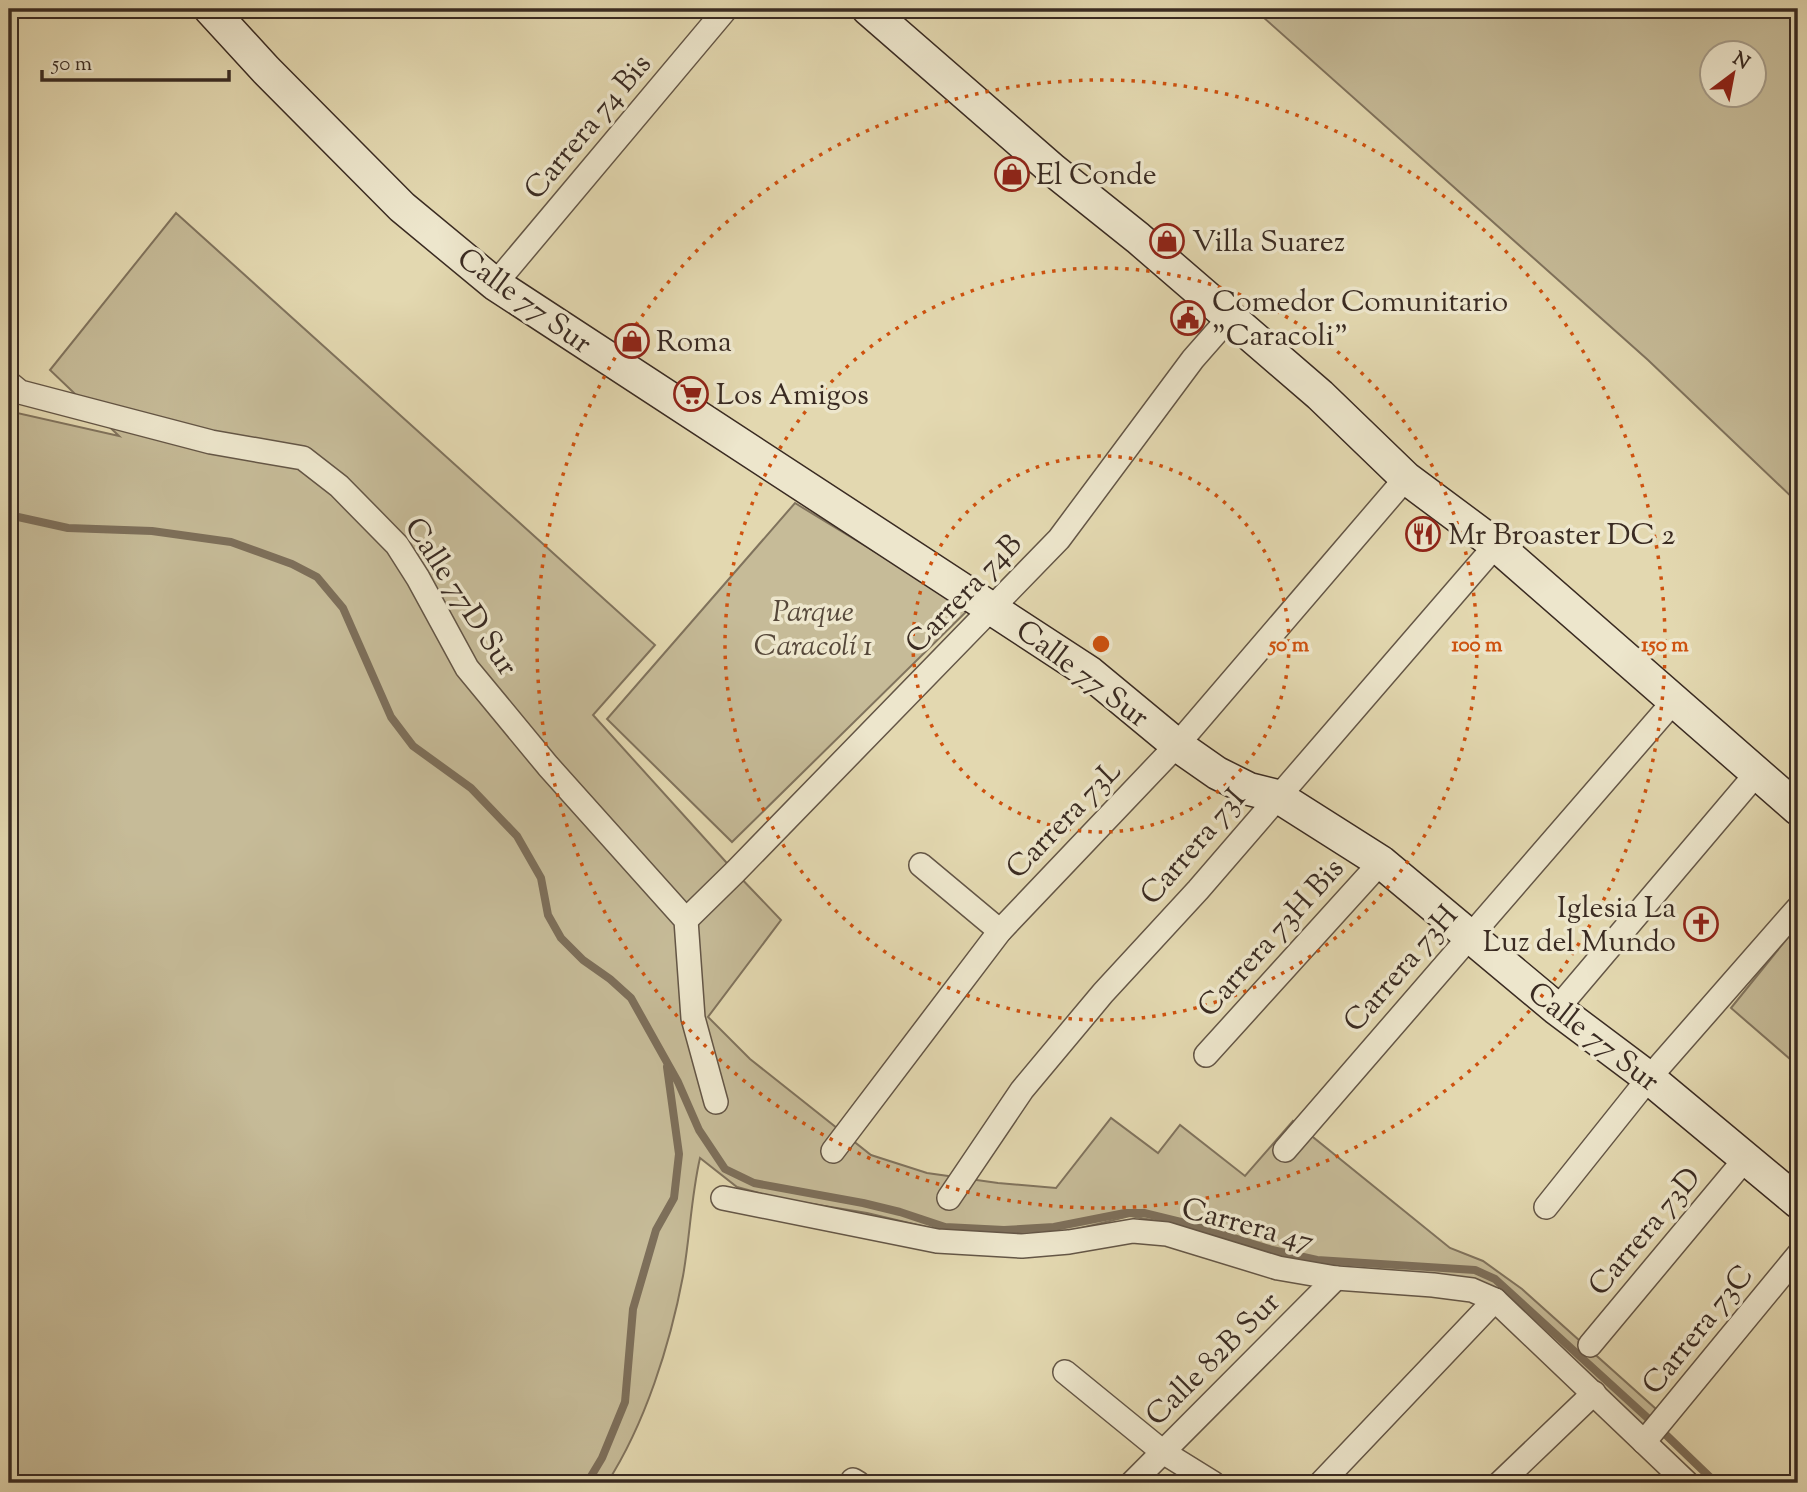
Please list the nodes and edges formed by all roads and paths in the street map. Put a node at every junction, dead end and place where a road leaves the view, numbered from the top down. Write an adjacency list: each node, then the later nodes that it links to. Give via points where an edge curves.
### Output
1 (210, 9): 4 (street, Calle 77 Sur, via 402,207)
2 (726, 9): 4 (street, Carrera 74 Bis)
3 (868, 9): 5 (street)
4 (495, 284): 9 (street, Calle 77 Sur)
5 (1228, 318): 7 (street, via 1320,395); 9 (street, Carrera 74B, via 1059,539)
6 (14, 388): 18 (street, Calle 77D Sur, via 211,442 303,458 339,486 397,545 467,668)
7 (1406, 478): 8 (street); 11 (street, Carrera 73L)
8 (1496, 545): 10 (street); 13 (street, Carrera 73I)
9 (992, 607): 11 (street, Calle 77 Sur, via 1090,673); 18 (street, Carrera 74B)
10 (1674, 701): 12 (street); 20 (street, Carrera 73H)
11 (1177, 745): 13 (street, Calle 77 Sur, via 1217,773); 19 (street, Carrera 73L)
12 (1758, 773): 14 (street); 21 (street)
13 (1277, 796): 15 (street, Calle 77 Sur); 29 (street, Carrera 73I, via 1023,1090)
14 (1798, 809)
15 (1381, 862): 20 (street, Calle 77 Sur); 22 (street, Carrera 73H Bis)
16 (921, 865): 19 (street)
17 (1798, 908): 23 (street)
18 (686, 920): 24 (street, via 692,1018)
19 (1000, 931): 26 (street, Carrera 73L)
20 (1470, 935): 21 (street, Calle 77 Sur); 25 (street, Carrera 73H)
21 (1557, 1009): 23 (street, Calle 77 Sur)
22 (1206, 1055)
23 (1649, 1079): 27 (street, Calle 77 Sur); 31 (street)
24 (716, 1102)
25 (1285, 1150)
26 (833, 1151)
27 (1746, 1158): 30 (street, Calle 77 Sur); 35 (street, Carrera 73D)
28 (723, 1198): 33 (street, Carrera 47, via 937,1241 1022,1245 1133,1231 1167,1234 1278,1268)
29 (949, 1198)
30 (1798, 1202)
31 (1546, 1207)
32 (1798, 1255): 38 (street, Carrera 73C)
33 (1336, 1278): 34 (street, Carrera 47, via 1459,1288); 39 (street, Calle 82B Sur)
34 (1495, 1300): 37 (street, Carrera 47); 42 (street)
35 (1590, 1345)
36 (1065, 1372): 39 (street)
37 (1594, 1393): 38 (street, Carrera 47); 43 (street)
38 (1653, 1432): 44 (street, Carrera 47)
39 (1163, 1452): 40 (street, Calle 82B Sur); 41 (street)
40 (1132, 1483)
41 (1213, 1483)
42 (1321, 1483)
43 (1500, 1483)
44 (1685, 1483)

